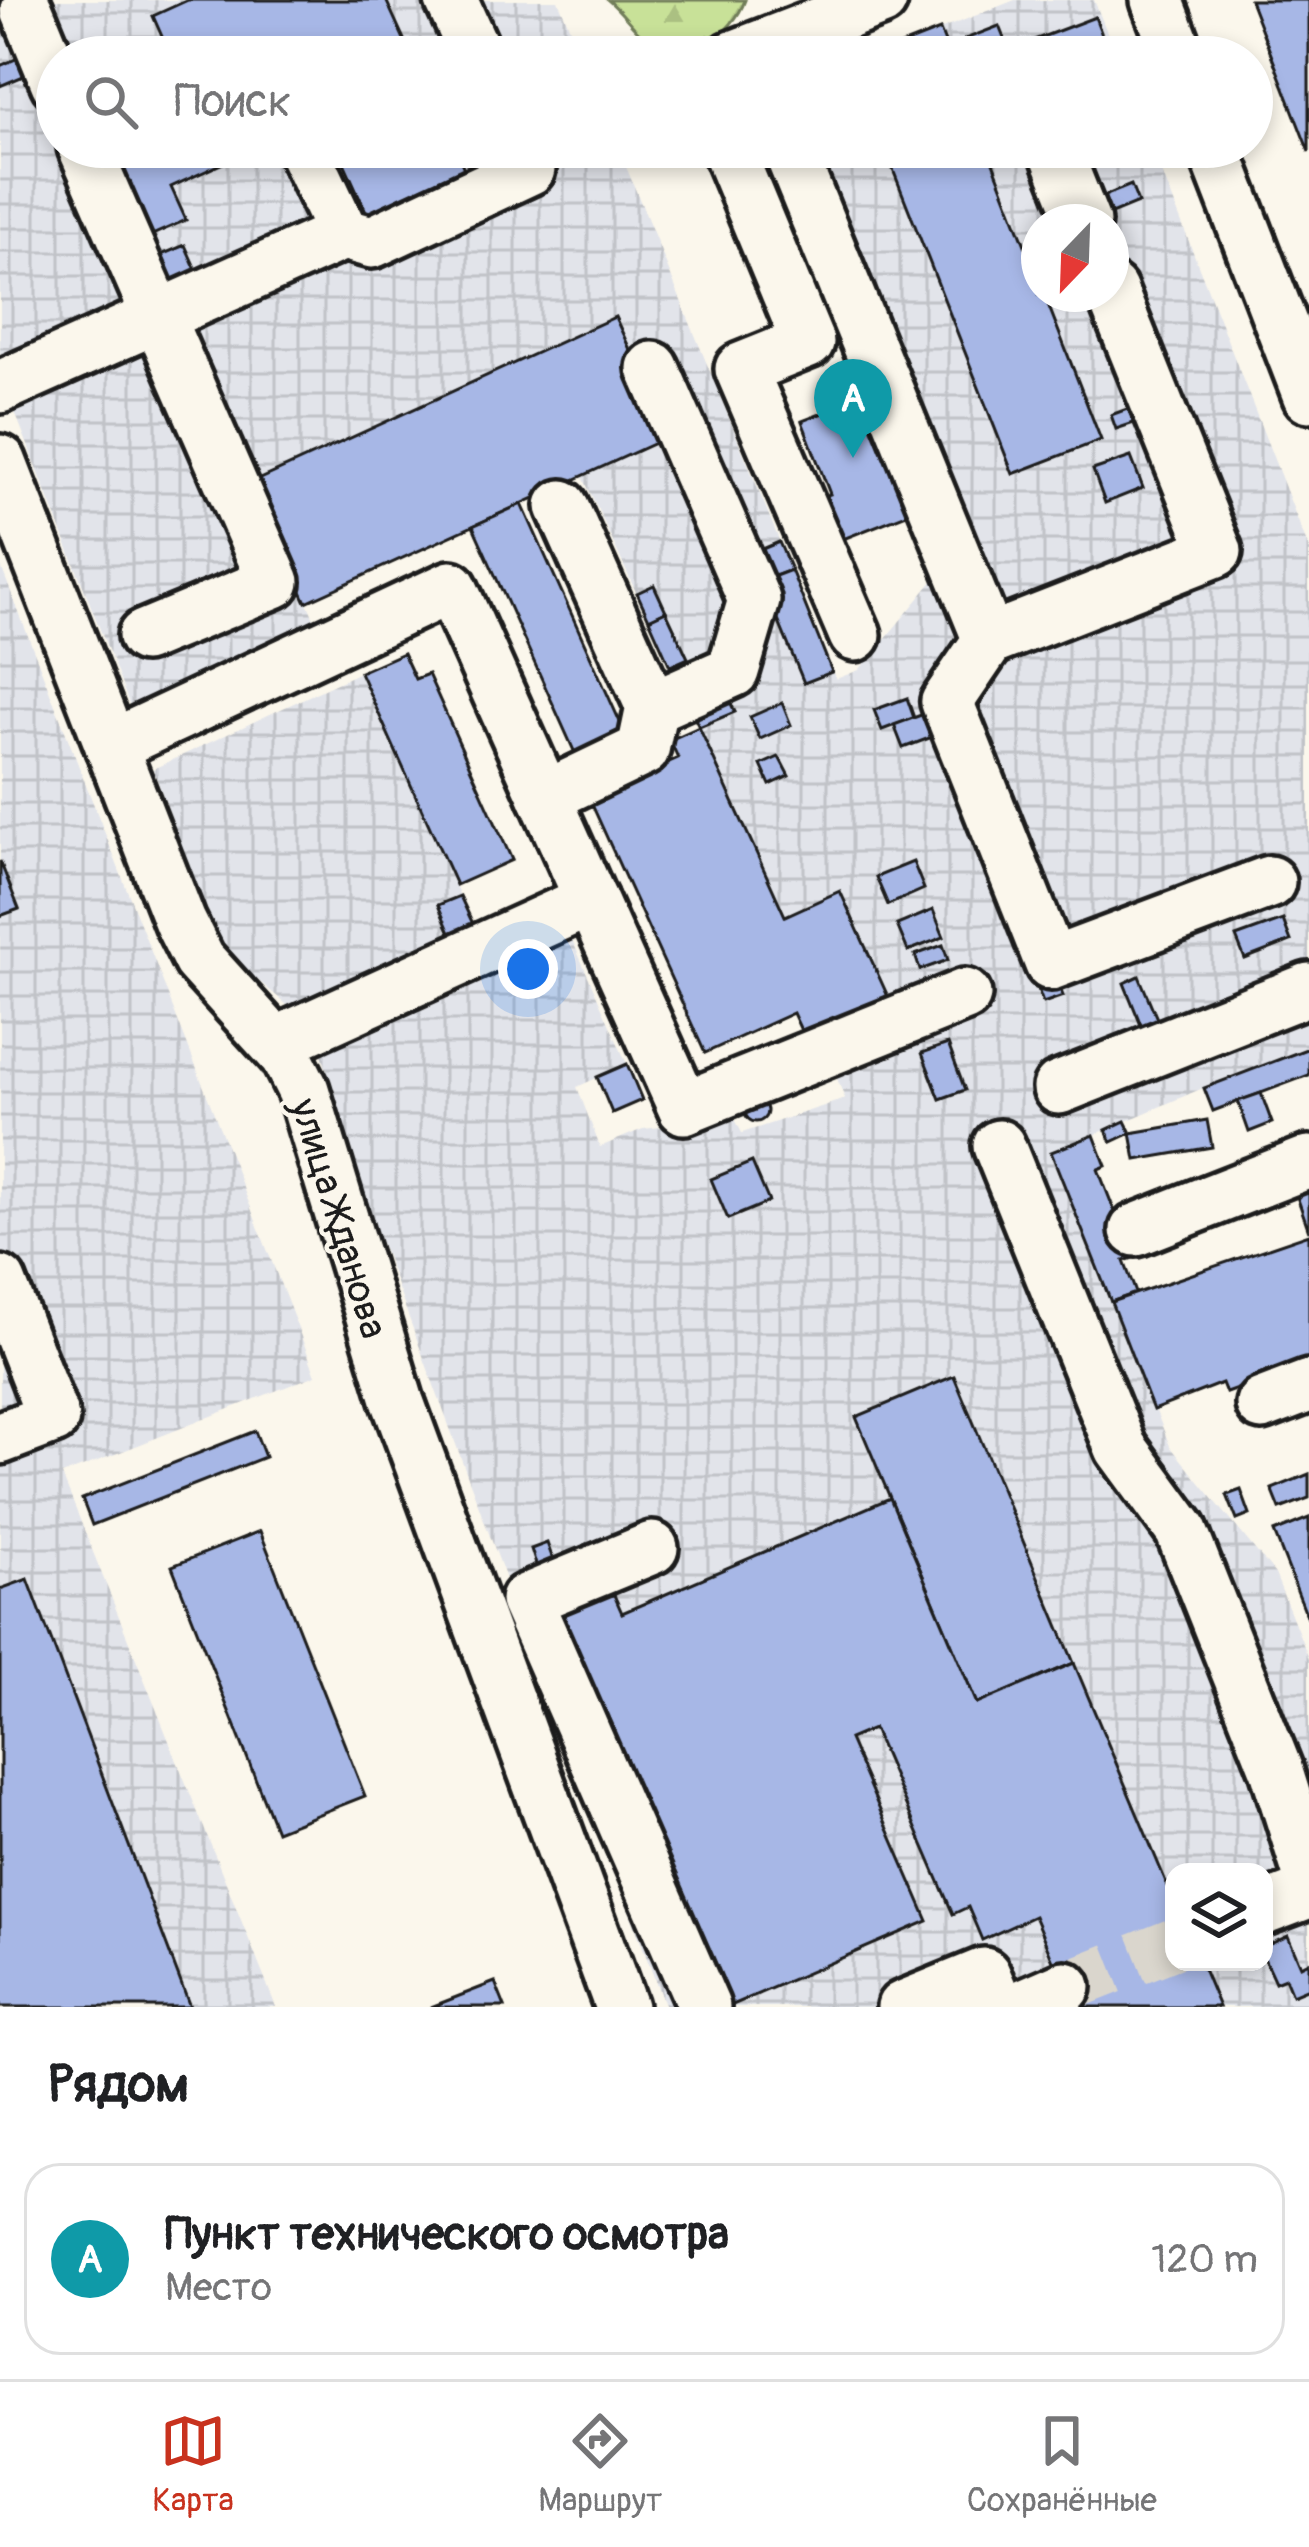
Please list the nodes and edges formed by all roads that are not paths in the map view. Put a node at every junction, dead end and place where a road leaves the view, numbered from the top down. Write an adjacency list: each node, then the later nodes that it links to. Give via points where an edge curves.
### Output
1 (451, 0): 4 (street)
2 (881, 0): 5 (street)
3 (1157, 0): 6 (street)
4 (467, 36)
5 (792, 36)
6 (1171, 36)
7 (93, 168): 17 (street)
8 (312, 168): 15 (street)
9 (530, 168): 15 (street, via 372,242)
10 (737, 168): 23 (street, via 808,342 741,369)
11 (797, 168): 25 (street)
12 (1062, 168): 14 (street)
13 (1221, 168): 20 (street)
14 (1077, 204)
15 (343, 234): 17 (street)
16 (1120, 312): 25 (street, via 1216,551)
17 (156, 319): 19 (street); 24 (street, via 274,583)
18 (653, 368): 26 (street, via 754,601 733,671)
19 (0, 387)
20 (1309, 396)
21 (0, 461): 27 (street, улица Жданова)
22 (562, 506): 26 (street)
23 (855, 635)
24 (144, 636)
25 (989, 640): 29 (street, via 947,702 1051,964)
26 (652, 707): 28 (street, via 643,750)
27 (111, 746): 28 (street, via 451,587); 33 (street, улица Жданова, via 199,960)
28 (545, 797): 30 (street)
29 (1269, 882)
30 (591, 900): 32 (street, via 684,1108); 33 (street)
31 (1309, 989): 34 (street)
32 (965, 995)
33 (276, 1043): 44 (street, улица Жданова, via 303,1090 364,1304)
34 (1059, 1088)
35 (998, 1146): 45 (street, via 1121,1448 1181,1530)
36 (1309, 1162): 37 (street)
37 (1136, 1230)
38 (0, 1282): 41 (street, via 53,1418)
39 (1309, 1386): 40 (street)
40 (1262, 1404)
41 (0, 1438)
42 (652, 1548): 43 (street)
43 (526, 1600): 44 (street); 49 (street)
44 (478, 1622): 48 (street, улица Жданова)
45 (1309, 1874)
46 (1309, 1892): 47 (street)
47 (1273, 1906)
48 (621, 2007)
49 (704, 2007)
50 (903, 2007): 51 (street, via 984,1974)
51 (998, 2007)

